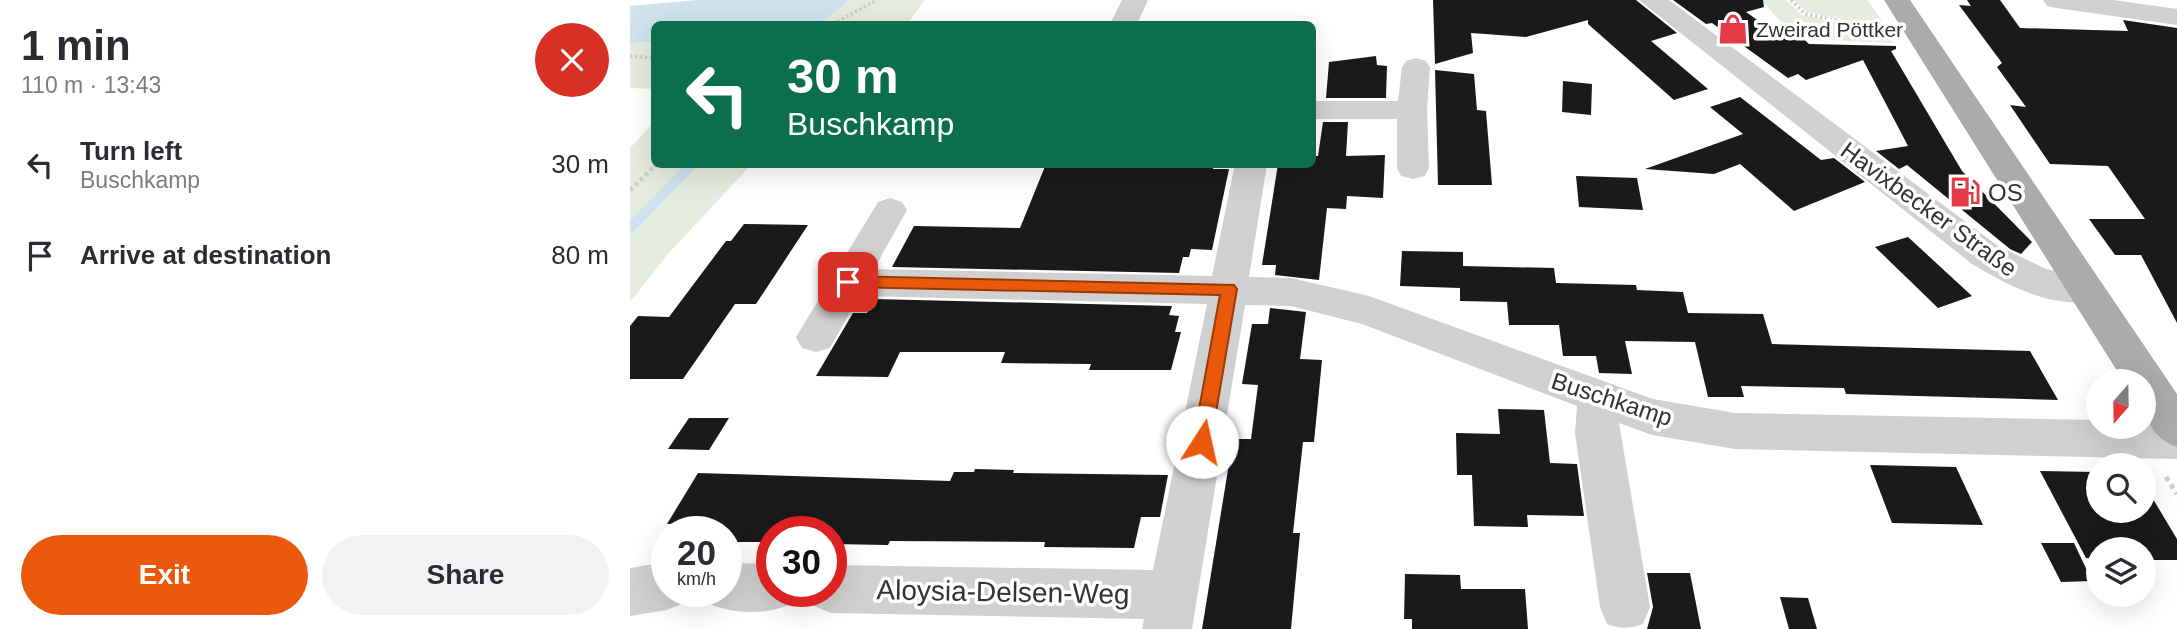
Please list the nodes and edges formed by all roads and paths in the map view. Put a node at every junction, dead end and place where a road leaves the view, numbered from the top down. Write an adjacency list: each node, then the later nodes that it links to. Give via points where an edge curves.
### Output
1 (877, 0): 8 (path)
2 (1135, 0): 9 (street)
3 (1652, 0): 23 (street, Havixbecker Straße, via 1985,255 2022,277)
4 (1791, 0): 10 (path, via 1805,14)
5 (1897, 0): 10 (main road)
6 (2056, 0): 7 (street)
7 (2177, 18)
8 (838, 21)
9 (1126, 21)
10 (1922, 37): 23 (main road)
11 (630, 56): 12 (path)
12 (651, 56)
13 (1416, 67): 15 (street)
14 (1316, 110): 15 (street)
15 (1412, 110): 17 (street)
16 (653, 168): 19 (path)
17 (1413, 168)
18 (1248, 179): 22 (street)
19 (630, 190)
20 (890, 209): 21 (street)
21 (848, 282): 22 (street, Buschkamp); 24 (street)
22 (1229, 289): 25 (street, Buschkamp, via 1290,292 1369,311); 32 (street, Aloysia-Delsen-Weg)
23 (2085, 289): 26 (main road)
24 (816, 337)
25 (1598, 396): 27 (street, Buschkamp, via 1652,417 1735,431); 31 (street, via 1597,433)
26 (2177, 429)
27 (2177, 440)
28 (651, 589): 30 (street)
29 (847, 590): 32 (street, Aloysia-Delsen-Weg)
30 (630, 592)
31 (1625, 607)
32 (1171, 612)

